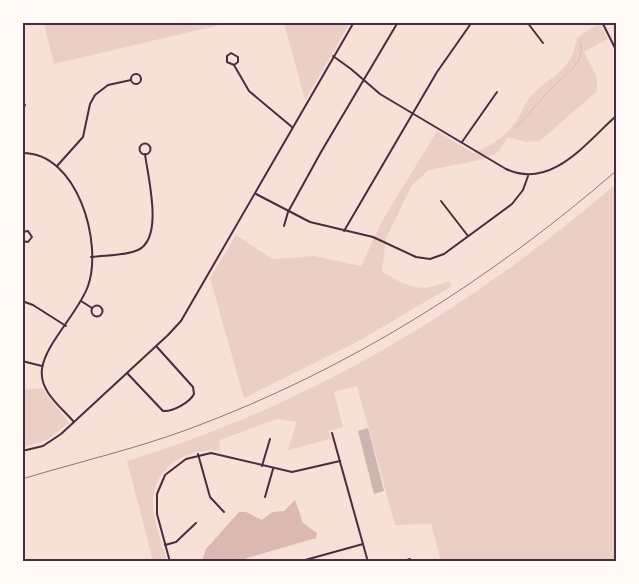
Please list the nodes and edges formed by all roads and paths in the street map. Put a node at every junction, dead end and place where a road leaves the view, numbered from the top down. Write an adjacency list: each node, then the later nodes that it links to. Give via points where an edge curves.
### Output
1 (354, 22): 8 (street)
2 (398, 22): 11 (street)
3 (472, 22): 15 (street, via 446,57)
4 (527, 22): 6 (street)
5 (602, 22): 7 (street)
6 (543, 43)
7 (616, 50)
8 (333, 56): 11 (street); 17 (street)
9 (234, 65): 9 (street, via 239,59 231,53 227,62); 17 (street, via 249,91)
10 (131, 80): 10 (street, via 138,84 142,78 136,74); 21 (street, via 97,92 90,104 83,137)
11 (364, 80): 15 (street); 25 (street)
12 (497, 92): 18 (street)
13 (22, 100): 14 (street, via 25,105)
14 (22, 110)
15 (412, 114): 18 (street); 28 (street)
16 (616, 116): 22 (street, via 556,168)
17 (292, 127): 23 (street)
18 (462, 142): 22 (street, via 506,169)
19 (22, 153): 21 (street, via 41,156)
20 (145, 154): 20 (street, via 150,150 146,144 139,148); 31 (street, via 153,223 151,238 137,251)
21 (57, 166): 31 (street, via 73,184 83,205)
22 (528, 175): 29 (street, via 517,199)
23 (256, 194): 25 (street); 36 (street, via 181,321)
24 (441, 201): 29 (street)
25 (288, 212): 26 (street); 28 (street)
26 (284, 226)
27 (23, 231): 30 (street, via 30,232 32,237 28,242)
28 (344, 231): 29 (street, via 373,237 416,258 425,259 439,256)
29 (468, 236)
30 (22, 241)
31 (91, 257): 33 (street, via 90,280)
32 (22, 301): 35 (street)
33 (81, 301): 34 (street); 35 (street)
34 (92, 308): 34 (street, via 94,316 101,314 100,306)
35 (66, 326): 38 (street)
36 (156, 346): 39 (street); 39 (street, via 192,387 194,394 190,399 169,411 160,410)
37 (22, 361): 38 (street)
38 (42, 366): 40 (street, via 45,388)
39 (127, 373): 40 (street)
40 (74, 422): 43 (street, via 47,444)
41 (332, 433): 45 (street)
42 (270, 438): 46 (street)
43 (22, 451)
44 (198, 454): 46 (street, via 219,454); 49 (street, via 210,497); 52 (street, via 173,467 159,485 156,508)
45 (340, 461): 47 (street, via 300,471); 51 (street)
46 (262, 466): 47 (street)
47 (273, 469): 48 (street)
48 (265, 497)
49 (224, 512)
50 (196, 523): 52 (street, via 176,542)
51 (363, 544): 55 (street); 56 (street)
52 (165, 545): 54 (street)
53 (410, 559): 57 (street)
54 (170, 562)
55 (298, 562)
56 (368, 562)
57 (401, 562)

